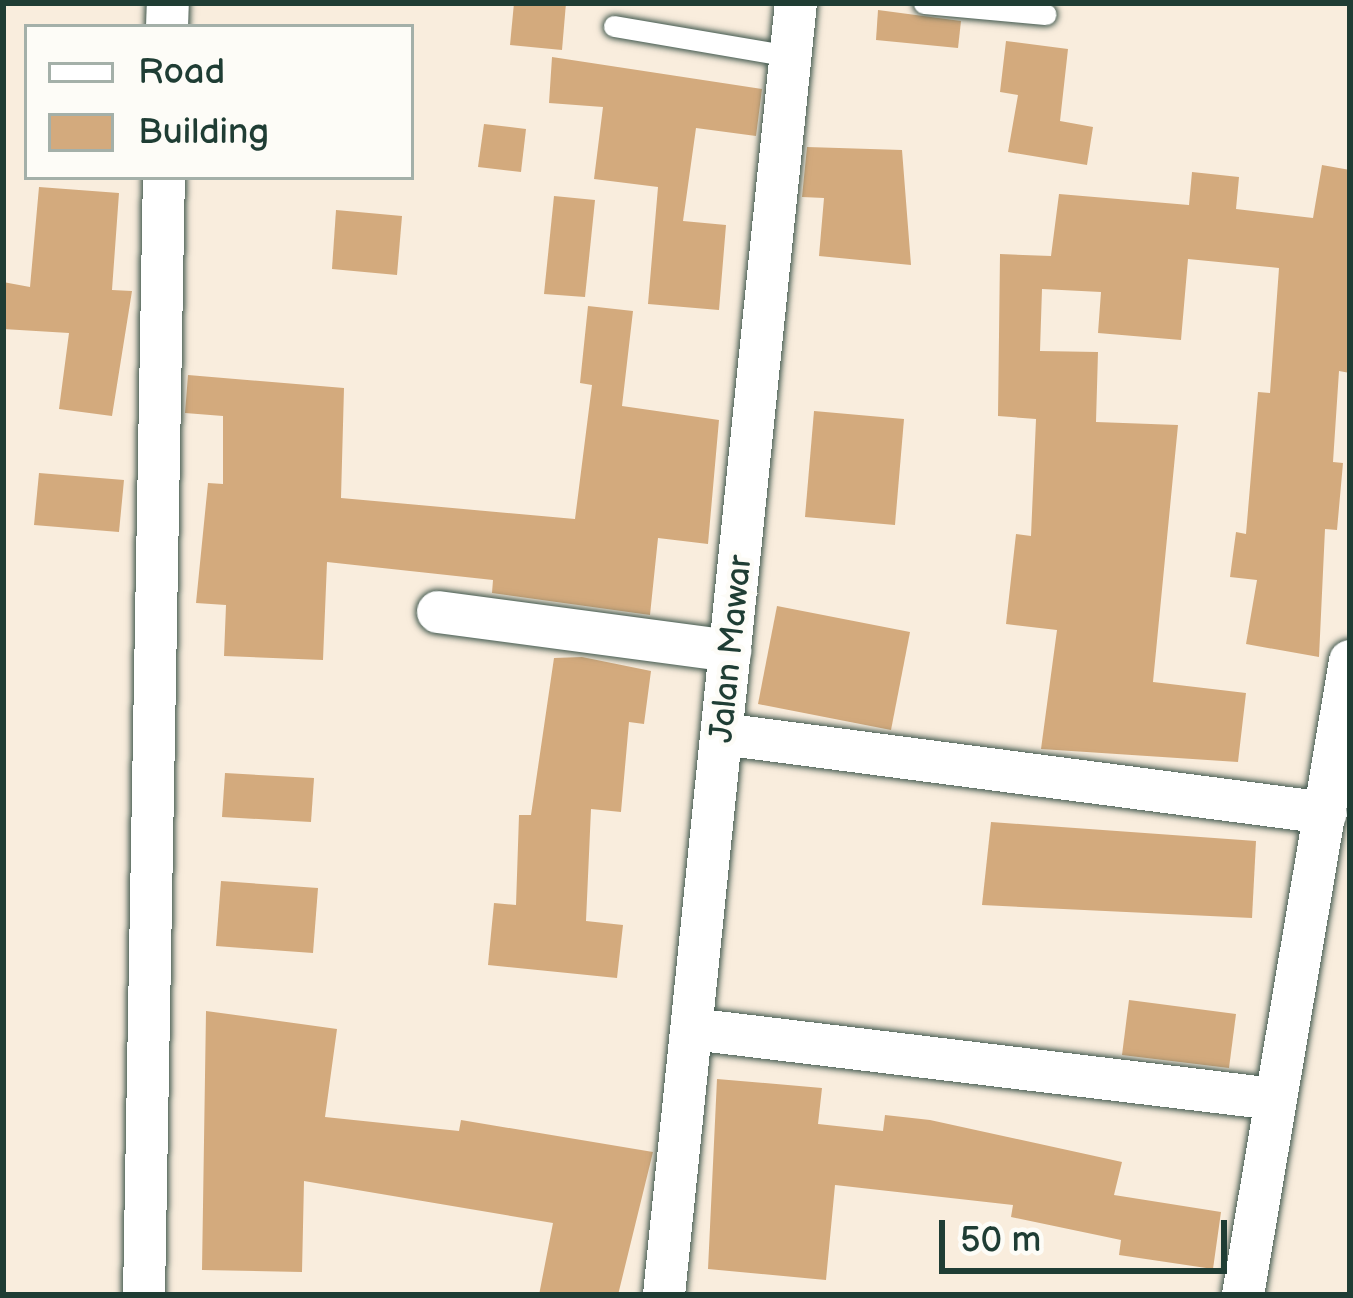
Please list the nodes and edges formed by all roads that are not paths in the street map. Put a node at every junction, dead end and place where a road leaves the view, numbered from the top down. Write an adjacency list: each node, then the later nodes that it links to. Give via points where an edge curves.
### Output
1 (796, 3): 5 (street, Jalan Mawar)
2 (924, 3): 3 (lane)
3 (1046, 14)
4 (614, 26): 5 (lane)
5 (790, 56): 8 (street, Jalan Mawar)
6 (164, 180): 14 (street)
7 (438, 612): 8 (street)
8 (730, 651): 10 (street, Jalan Mawar)
9 (1350, 661): 11 (street)
10 (722, 734): 11 (street); 12 (street, Jalan Mawar)
11 (1326, 813): 13 (street)
12 (692, 1029): 13 (street); 15 (street, Jalan Mawar)
13 (1274, 1099): 16 (street)
14 (143, 1295)
15 (664, 1295)
16 (1243, 1295)

